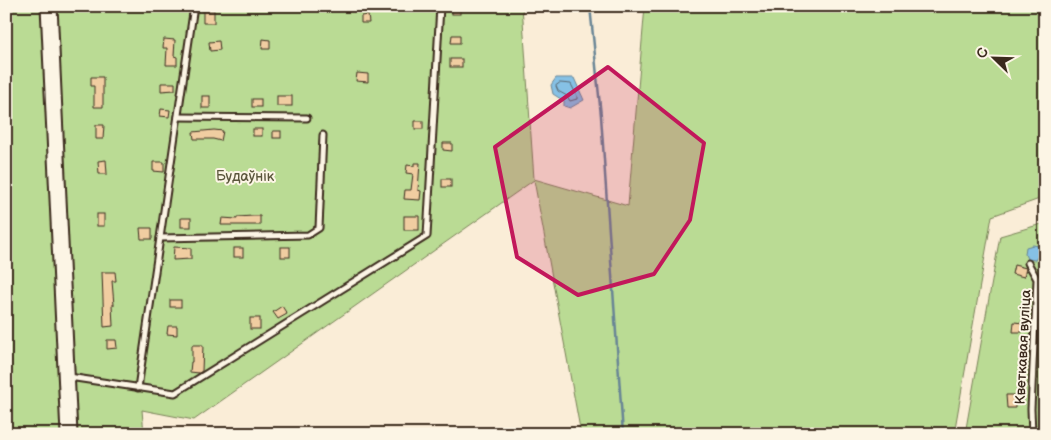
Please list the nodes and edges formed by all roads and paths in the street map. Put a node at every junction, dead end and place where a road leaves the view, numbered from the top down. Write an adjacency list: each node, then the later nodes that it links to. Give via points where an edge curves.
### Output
1 (49, 6): 9 (street)
2 (194, 6): 4 (lane)
3 (440, 6): 10 (lane, via 427,236 175,393)
4 (178, 117): 5 (lane); 7 (lane)
5 (307, 118)
6 (323, 136): 7 (lane, via 319,228 308,236)
7 (160, 238): 10 (lane)
8 (1028, 263): 12 (lane, Кветкавая вуліца, via 1037,279)
9 (66, 377): 10 (lane); 11 (street)
10 (138, 388)
11 (69, 434)
12 (1032, 434)

